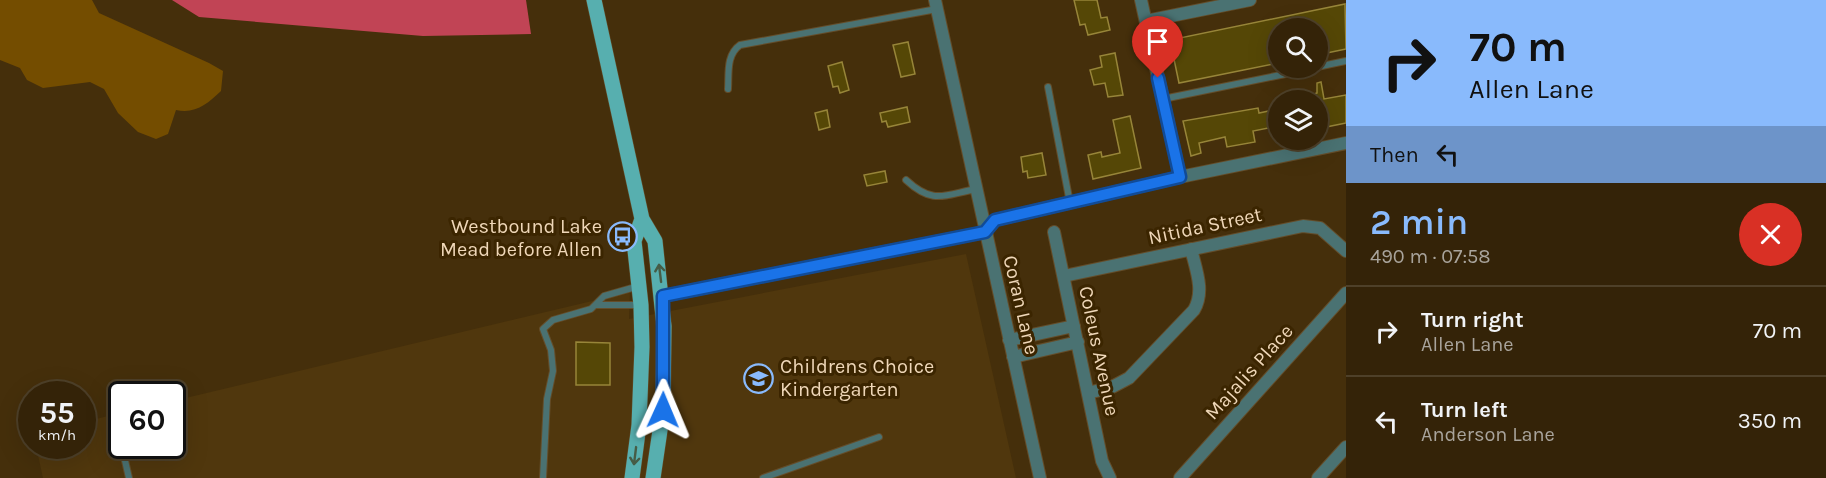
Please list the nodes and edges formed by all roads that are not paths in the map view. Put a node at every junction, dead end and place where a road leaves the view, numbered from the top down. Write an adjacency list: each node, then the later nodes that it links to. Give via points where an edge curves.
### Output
1 (594, 0): 17 (main road)
2 (1141, 0): 5 (street)
3 (1250, 0): 5 (street)
4 (936, 5): 10 (lane, via 740,45 730,59); 15 (street, Coran Lane)
5 (1146, 21): 11 (street)
6 (1346, 61): 7 (lane)
7 (1328, 65)
8 (1268, 77): 11 (lane)
9 (1048, 87): 16 (lane)
10 (728, 89)
11 (1163, 99): 13 (street)
12 (1346, 143): 13 (street)
13 (1180, 177): 16 (street)
14 (906, 180): 15 (lane, via 922,195 934,197)
15 (976, 189): 18 (street, Coran Lane)
16 (1071, 203): 18 (street, via 995,220)
17 (642, 219): 23 (main road, via 634,241); 25 (main road, one-way to 17, via 655,241)
18 (985, 232): 25 (street); 29 (street, Coran Lane)
19 (1054, 232): 22 (street, Coleus Avenue)
20 (1191, 249): 21 (street, Nitida Street, via 1310,225 1326,231); 22 (street, Nitida Street); 32 (street, via 1200,289 1194,310 1129,378)
21 (1346, 251)
22 (1064, 276): 28 (street, Coleus Avenue)
23 (639, 286): 26 (lane, via 604,297); 27 (main road)
24 (1346, 293): 43 (street, Majalis Place)
25 (663, 296): 39 (main road, via 663,410)
26 (596, 305): 27 (lane); 37 (lane, via 553,320 543,329 553,364)
27 (641, 305): 38 (main road, one-way to 38, via 641,384)
28 (1074, 326): 29 (street); 30 (street, Coleus Avenue)
29 (1009, 340): 31 (street, Coran Lane)
30 (1078, 342): 31 (street); 32 (street, Coleus Avenue)
31 (1013, 357): 41 (street, Coran Lane)
32 (1088, 393): 42 (street, Coleus Avenue, via 1102,461)
33 (879, 437): 40 (lane)
34 (1346, 447): 44 (street)
35 (125, 459): 36 (lane)
36 (129, 478)
37 (543, 478)
38 (632, 478)
39 (653, 478)
40 (763, 478)
41 (1040, 478)
42 (1110, 478)
43 (1180, 478)
44 (1318, 478)

